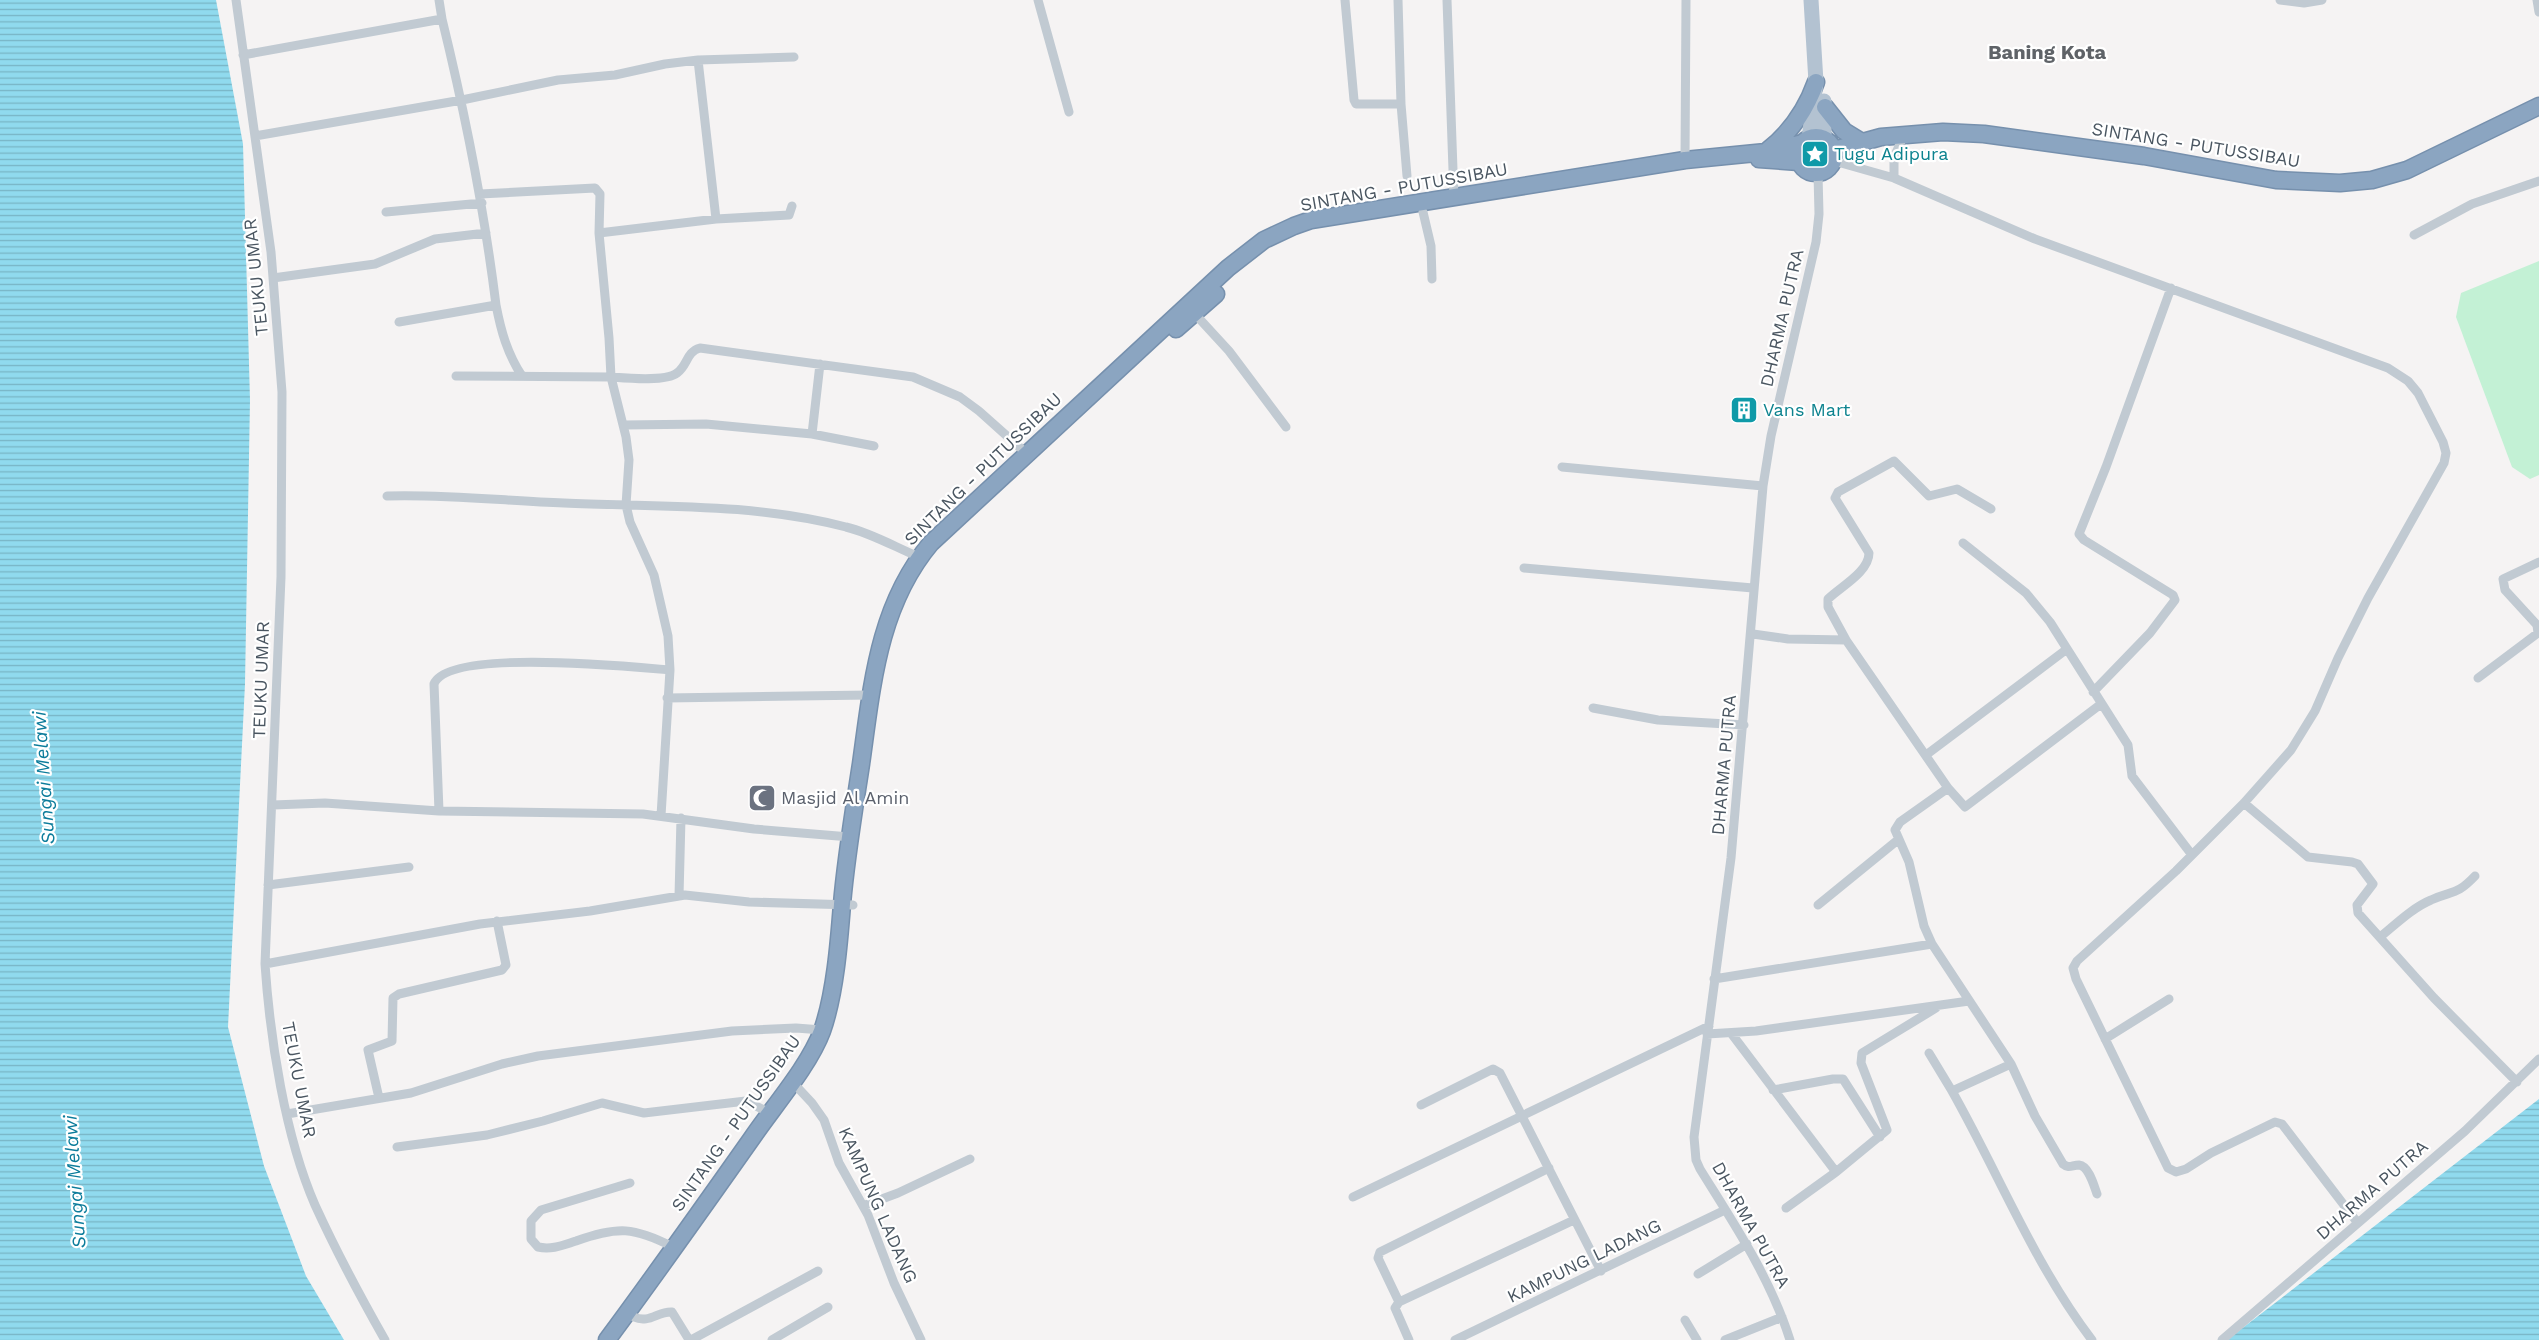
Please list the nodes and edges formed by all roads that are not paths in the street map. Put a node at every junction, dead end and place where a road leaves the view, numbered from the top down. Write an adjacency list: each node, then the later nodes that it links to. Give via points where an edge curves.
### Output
1 (236, 0): 15 (street, TEUKU UMAR)
2 (439, 0): 14 (street)
3 (1038, 0): 23 (street)
4 (1344, 0): 20 (street, via 1356,104)
5 (1398, 0): 20 (street)
6 (1447, 0): 35 (street)
7 (1686, 0): 29 (street)
8 (1811, 0): 18 (main road)
9 (1819, 0): 22 (main road)
10 (2280, 0): 11 (street, via 2309,3)
11 (2322, 0)
12 (2537, 0): 13 (street)
13 (2539, 12)
14 (442, 19): 15 (street); 19 (street)
15 (243, 55): 25 (street, TEUKU UMAR)
16 (794, 57): 17 (street)
17 (698, 60): 19 (street, via 615,75 558,80); 40 (street)
18 (1816, 82): 27 (main road); 28 (highway, via 1797,121)
19 (462, 100): 25 (street); 36 (street)
20 (1401, 104): 32 (street)
21 (2539, 106): 24 (highway, SINTANG - PUTUSSIBAU, via 2407,170 2372,180 2340,183 2276,180 2144,156 1984,134 1943,132)
22 (1825, 107): 26 (highway, via 1844,131); 27 (main road)
23 (1069, 112)
24 (1904, 135): 26 (highway, SINTANG - PUTUSSIBAU); 33 (street, via 1894,157)
25 (255, 136): 44 (street, TEUKU UMAR)
26 (1862, 142): 27 (highway, SINTANG - PUTUSSIBAU)
27 (1821, 146): 28 (highway, SINTANG - PUTUSSIBAU); 30 (highway, via 1799,149); 31 (highway, via 1828,170); 33 (street)
28 (1766, 152): 29 (highway, SINTANG - PUTUSSIBAU)
29 (1685, 160): 35 (highway, SINTANG - PUTUSSIBAU)
30 (1799, 162): 31 (highway, via 1806,171); 39 (highway, SINTANG - PUTUSSIBAU, via 1762,159 1688,167)
31 (1818, 174): 61 (street, DHARMA PUTRA, via 1818,229 1771,436)
32 (1406, 176)
33 (1894, 178): 46 (street, via 2034,239)
34 (2539, 181): 43 (street, via 2472,204)
35 (1454, 198): 54 (highway, SINTANG - PUTUSSIBAU, via 1320,218 1264,240 1228,268)
36 (481, 199): 38 (street); 41 (street); 42 (street, via 595,188 600,194)
37 (792, 206): 40 (street, via 789,215)
38 (386, 212)
39 (1423, 212): 45 (street, via 1431,246); 48 (highway, SINTANG - PUTUSSIBAU, via 1326,227 1291,237 1253,259)
40 (716, 219): 42 (street)
41 (486, 233): 44 (street, via 435,239 375,264); 47 (street)
42 (599, 233): 53 (street)
43 (2414, 235)
44 (274, 278): 84 (street, TEUKU UMAR, via 282,392 281,577)
45 (1432, 279)
46 (2170, 288): 75 (street, via 2079,534 2173,595 2175,600 2150,633); 83 (street, via 2388,368 2408,381 2418,393 2446,453 2444,463 2368,598 2300,737)
47 (496, 305): 49 (street); 52 (street, via 503,338)
48 (1195, 314): 54 (highway, SINTANG - PUTUSSIBAU); 56 (street, via 1229,351)
49 (399, 322)
50 (820, 364): 53 (street, via 700,348 688,355 672,376); 57 (street); 59 (street, via 913,377 938,386 979,411)
51 (456, 376): 52 (street)
52 (522, 376): 53 (street)
53 (611, 378): 55 (street)
54 (1077, 413): 59 (highway, SINTANG - PUTUSSIBAU); 95 (highway, SINTANG - PUTUSSIBAU, via 937,549 922,569 901,609 883,672)
55 (624, 425): 57 (street, via 706,424); 63 (street, via 629,460)
56 (1286, 427)
57 (812, 434): 58 (street)
58 (874, 446)
59 (1026, 454): 66 (highway, SINTANG - PUTUSSIBAU)
60 (1562, 467): 61 (street)
61 (1763, 486): 69 (street, DHARMA PUTRA)
62 (387, 496): 63 (street, via 435,494)
63 (626, 505): 66 (street, via 684,506 818,521 864,533); 73 (street, via 654,575 668,636)
64 (1991, 509): 71 (street, via 1957,489 1929,496 1894,461 1838,492 1835,498 1869,553 1867,562 1858,573 1828,599 1828,607)
65 (1963, 543): 72 (street, via 2026,593)
66 (919, 557): 76 (highway, SINTANG - PUTUSSIBAU, via 886,623)
67 (2539, 562): 74 (street, via 2503,579 2505,590 2537,625 2538,633)
68 (1524, 568): 69 (street)
69 (1753, 588): 70 (street, DHARMA PUTRA)
70 (1752, 634): 71 (street, via 1788,639); 80 (street, DHARMA PUTRA)
71 (1846, 640): 81 (street)
72 (2067, 649): 75 (street); 81 (street)
73 (670, 670): 77 (street); 85 (street, via 573,662 484,664 443,674 434,684)
74 (2478, 678)
75 (2093, 692): 78 (street)
76 (870, 695): 77 (street); 88 (highway, SINTANG - PUTUSSIBAU)
77 (667, 698): 86 (street)
78 (2101, 704): 82 (street, via 1969,806 1961,805); 90 (street, via 2130,749 2132,776)
79 (1593, 708): 80 (street, via 1658,720)
80 (1744, 725): 101 (street, DHARMA PUTRA, via 1731,858)
81 (1926, 755): 82 (street)
82 (1948, 788): 89 (street, via 1900,822 1895,830)
83 (2244, 803): 90 (street); 98 (street, via 2308,857 2358,864 2373,884 2356,909)
84 (273, 804): 85 (street, via 325,803); 93 (street, TEUKU UMAR)
85 (439, 811): 86 (street)
86 (660, 816): 87 (street)
87 (681, 818): 88 (street, via 754,829); 94 (street)
88 (850, 837): 95 (highway, SINTANG - PUTUSSIBAU)
89 (1899, 839): 96 (street); 99 (street, via 1909,862 1924,926)
90 (2192, 855): 108 (street, via 2073,968)
91 (409, 867): 93 (street)
92 (2475, 876): 98 (street, via 2456,893 2432,900)
93 (268, 885): 100 (street, TEUKU UMAR)
94 (679, 896): 95 (street); 97 (street, via 600,910)
95 (847, 905): 105 (highway, SINTANG - PUTUSSIBAU); 113 (highway, SINTANG - PUTUSSIBAU, via 843,980 833,1028)
96 (1818, 905)
97 (497, 921): 100 (street); 116 (street, via 506,964 502,970 393,998 392,1042 368,1050)
98 (2380, 937): 112 (street, via 2434,998)
99 (1932, 944): 101 (street); 103 (street)
100 (265, 964): 119 (street, TEUKU UMAR, via 268,1007)
101 (1714, 979): 106 (street, DHARMA PUTRA)
102 (2169, 999): 108 (street)
103 (1969, 1001): 104 (street); 111 (street)
104 (1941, 1005): 107 (street); 121 (street, via 1862,1054 1861,1063 1888,1130)
105 (822, 1030): 116 (street, via 732,1031 538,1056 411,1093); 118 (highway, SINTANG - PUTUSSIBAU)
106 (1708, 1030): 107 (street); 120 (street); 131 (street, DHARMA PUTRA, via 1694,1126 1694,1148 1700,1169)
107 (1731, 1033): 114 (street)
108 (2105, 1039): 133 (street, via 2171,1171 2186,1169 2275,1122 2282,1124)
109 (1929, 1053): 115 (street)
110 (2539, 1059): 112 (street, DHARMA PUTRA)
111 (2011, 1064): 115 (street); 127 (street, via 2035,1116 2063,1164 2086,1169)
112 (2517, 1082): 133 (street, DHARMA PUTRA)
113 (798, 1088): 129 (street, KAMPUNG LADANG, via 824,1120 839,1163); 141 (highway, SINTANG - PUTUSSIBAU)
114 (1772, 1090): 121 (street, via 1844,1079); 125 (street)
115 (1952, 1091): 155 (street, via 2043,1266)
116 (379, 1098): 119 (street)
117 (1421, 1105): 120 (street, via 1492,1069 1500,1073)
118 (770, 1113): 122 (street, via 746,1100 644,1113 602,1103 487,1135); 135 (highway, SINTANG - PUTUSSIBAU)
119 (287, 1114): 145 (street, TEUKU UMAR, via 315,1204)
120 (1522, 1118): 124 (street); 128 (street)
121 (1880, 1137): 125 (street)
122 (396, 1147)
123 (970, 1159): 129 (street, via 898,1194)
124 (1549, 1168): 132 (street); 139 (street, via 1380,1252 1378,1258)
125 (1836, 1172): 130 (street)
126 (630, 1183): 135 (street, via 541,1210 531,1221 531,1239 538,1247 552,1249 597,1233 628,1231 645,1234)
127 (2097, 1194)
128 (1353, 1197)
129 (863, 1206): 149 (street, KAMPUNG LADANG)
130 (1786, 1208)
131 (1725, 1210): 134 (street, DHARMA PUTRA); 137 (street, KAMPUNG LADANG)
132 (1574, 1220): 137 (street); 139 (street)
133 (2357, 1222): 156 (street, DHARMA PUTRA)
134 (1747, 1244): 138 (street); 142 (street, DHARMA PUTRA)
135 (673, 1247): 146 (highway, SINTANG - PUTUSSIBAU)
136 (818, 1271): 141 (street, via 691,1340 672,1312 646,1320)
137 (1601, 1271): 144 (street, KAMPUNG LADANG)
138 (1698, 1274)
139 (1399, 1302): 150 (street, via 1395,1308)
140 (828, 1307): 148 (street)
141 (634, 1317): 147 (highway, SINTANG - PUTUSSIBAU)
142 (1782, 1317): 153 (street); 154 (street, DHARMA PUTRA)
143 (1685, 1320): 152 (street)
144 (1469, 1337): 151 (street, KAMPUNG LADANG)
145 (385, 1340)
146 (607, 1340)
147 (617, 1340)
148 (772, 1340)
149 (921, 1340)
150 (1409, 1340)
151 (1455, 1340)
152 (1697, 1340)
153 (1725, 1340)
154 (1790, 1340)
155 (2092, 1340)
156 (2222, 1340)

